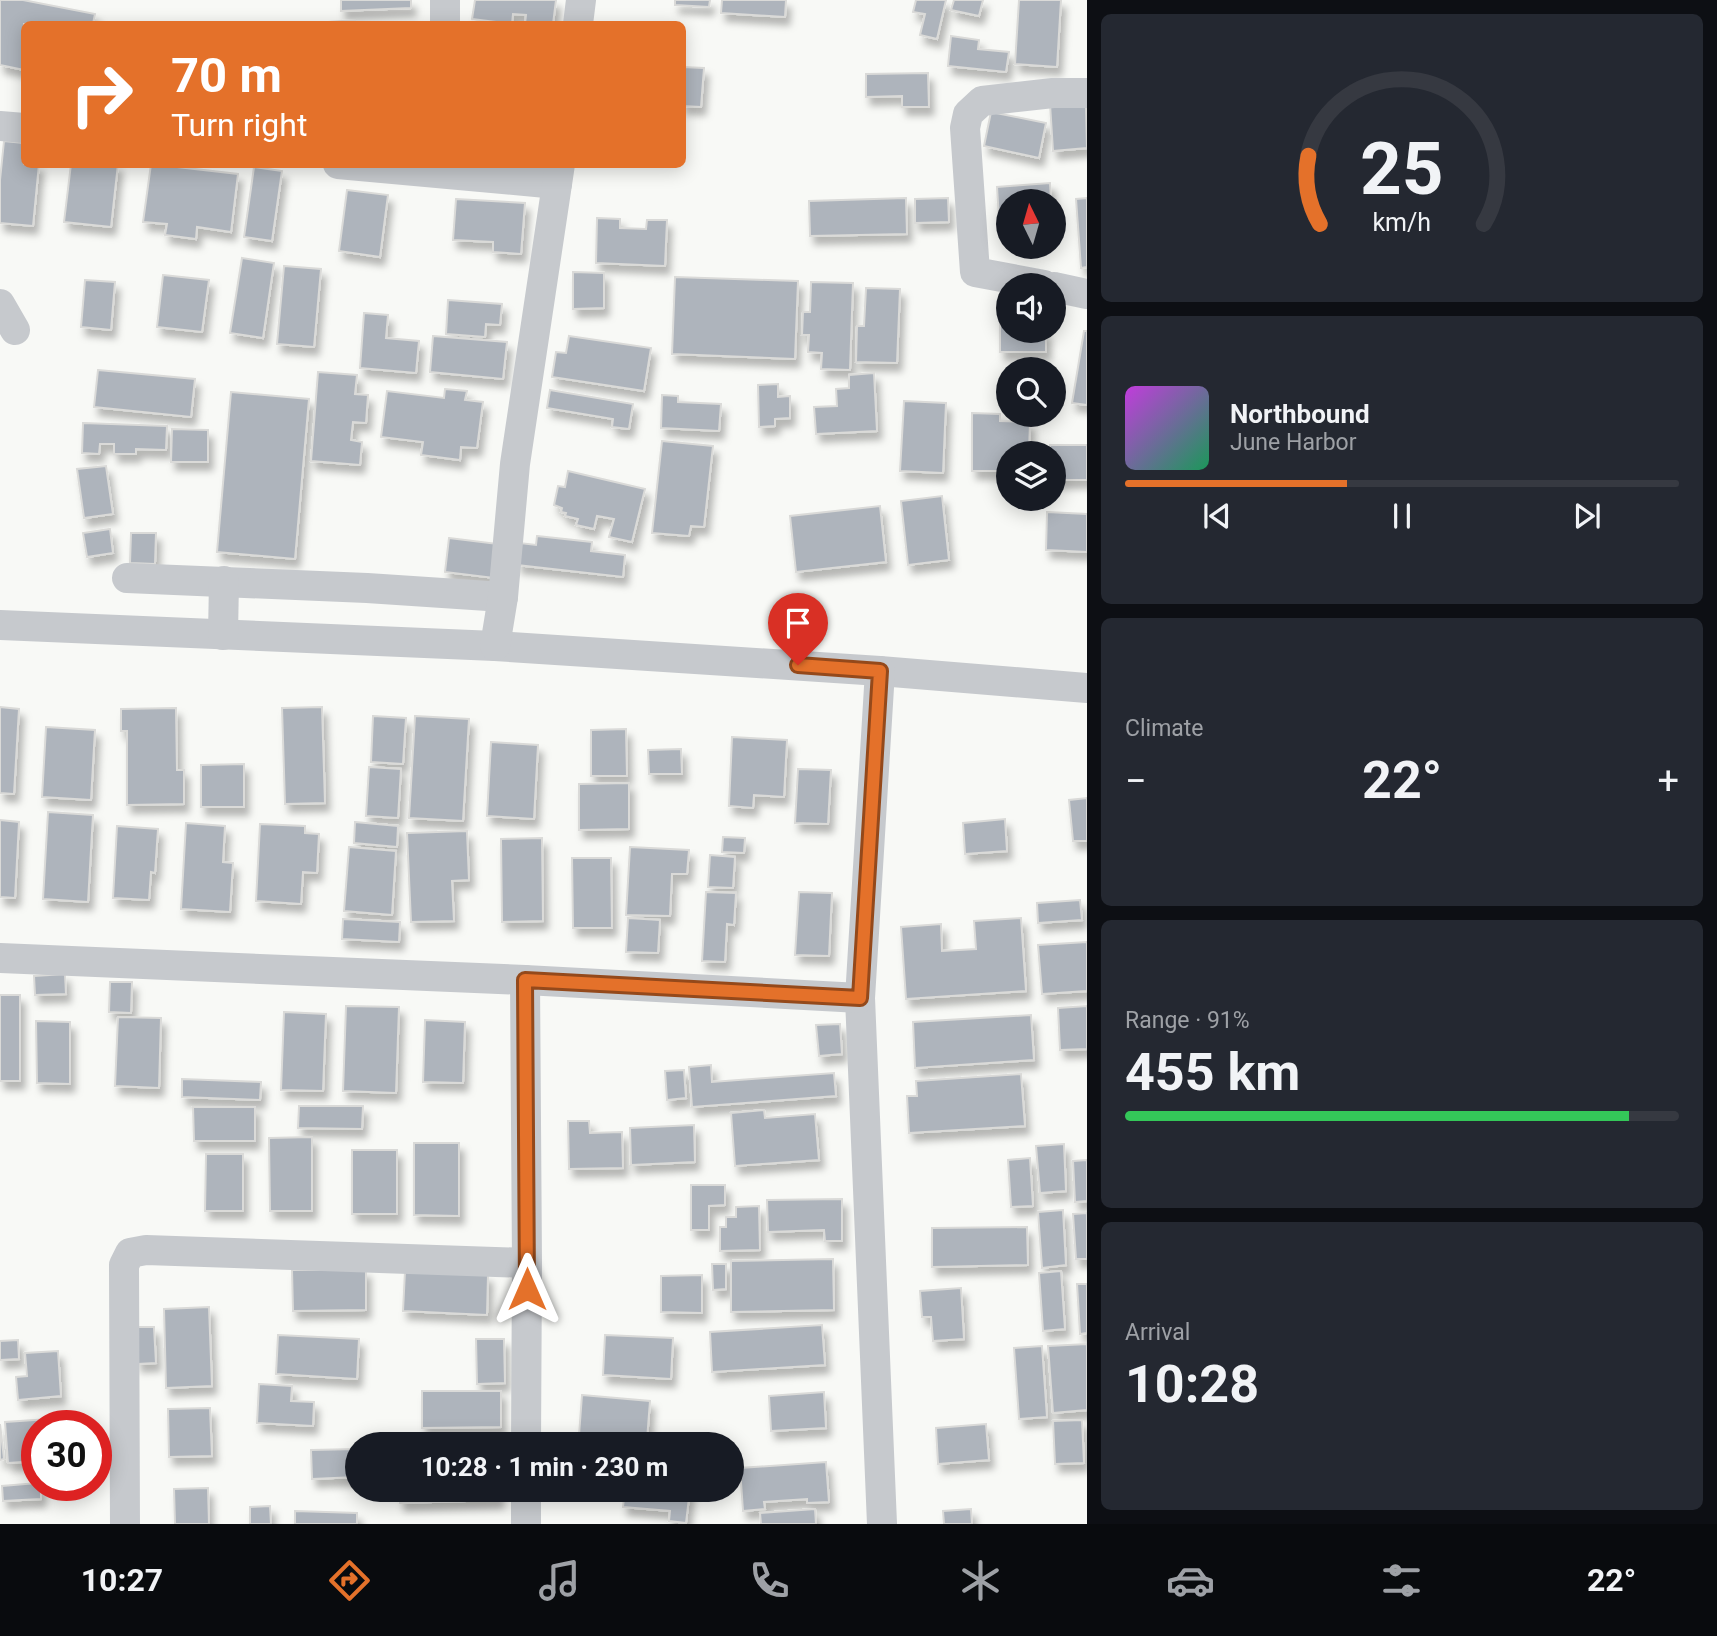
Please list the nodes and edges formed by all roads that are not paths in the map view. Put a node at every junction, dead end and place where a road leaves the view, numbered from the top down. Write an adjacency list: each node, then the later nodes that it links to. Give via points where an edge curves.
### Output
1 (445, 0): 3 (street)
2 (581, 0): 4 (street)
3 (444, 21)
4 (578, 21)
5 (1087, 93): 11 (street, via 982,101 968,114 965,128 975,272)
6 (0, 126): 7 (street)
7 (21, 128)
8 (420, 168): 9 (street)
9 (440, 169): 10 (street)
10 (559, 174): 18 (street, via 515,464)
11 (996, 276)
12 (1066, 290): 13 (street)
13 (1087, 294)
14 (0, 304): 15 (street)
15 (15, 330)
16 (127, 578): 17 (street)
17 (224, 581): 18 (street); 20 (street)
18 (503, 597): 21 (street)
19 (0, 625): 20 (street)
20 (223, 635): 21 (street)
21 (495, 646): 22 (street)
22 (880, 671): 23 (street); 26 (street)
23 (1087, 688)
24 (0, 958): 25 (street)
25 (525, 980): 26 (street); 27 (street)
26 (860, 998): 32 (street)
27 (527, 1263): 28 (street); 30 (street, via 130,1253 124,1265)
28 (526, 1432)
29 (526, 1502): 31 (street)
30 (125, 1524)
31 (526, 1524)
32 (882, 1524)

